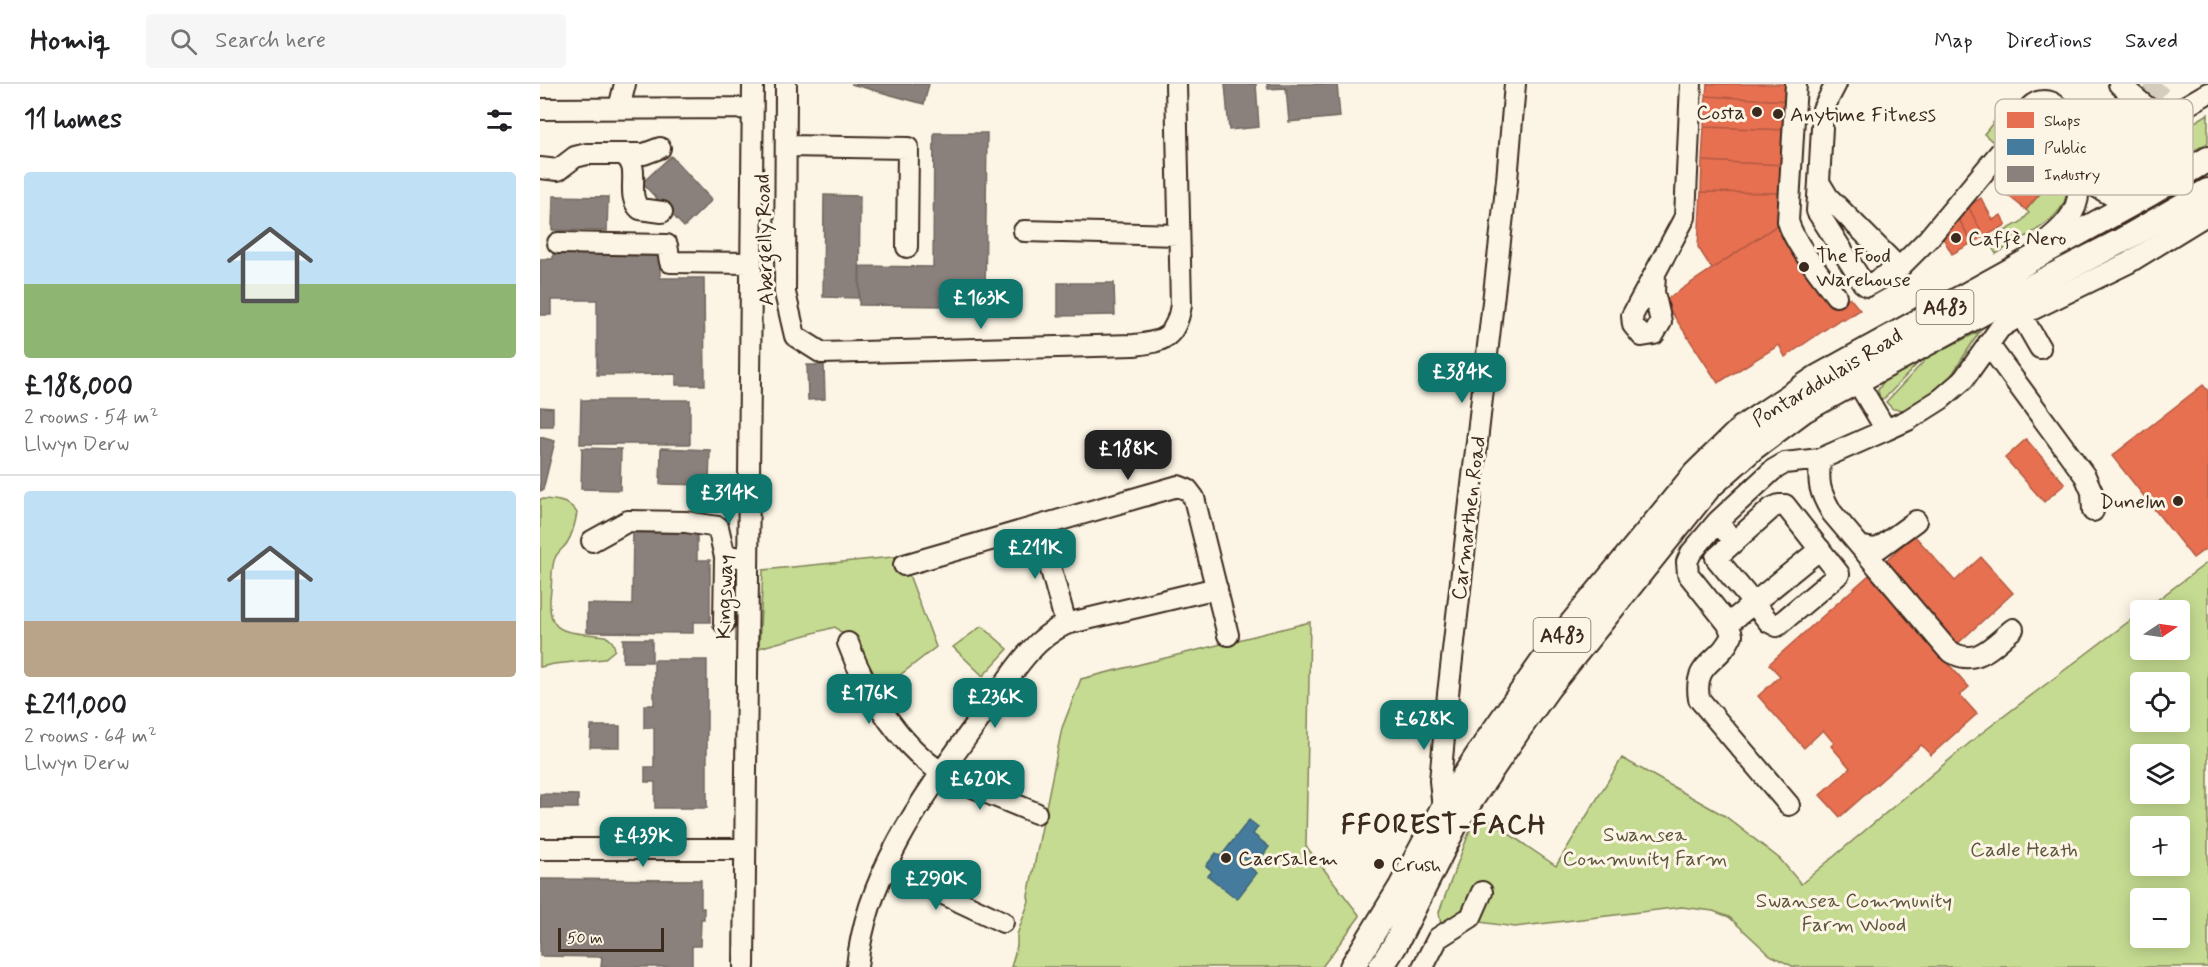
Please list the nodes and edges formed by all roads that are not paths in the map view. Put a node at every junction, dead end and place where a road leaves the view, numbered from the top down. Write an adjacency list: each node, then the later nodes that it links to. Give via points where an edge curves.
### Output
1 (625, 84): 13 (street)
2 (753, 84): 14 (street, Kingsway)
3 (786, 84): 16 (street, Abergelly Road)
4 (1176, 84): 30 (street, Abergelly Road)
5 (1515, 84): 66 (street, Carmarthen Road, via 1454,726 1440,781)
6 (1691, 84): 36 (street, via 1685,217)
7 (1796, 84): 37 (street, via 1789,227)
8 (1836, 84): 23 (street, via 1823,109)
9 (2119, 84): 11 (street)
10 (2208, 93): 12 (street)
11 (2137, 99)
12 (2193, 102)
13 (619, 108): 14 (street); 15 (street)
14 (752, 108): 33 (street, Kingsway)
15 (540, 109)
16 (786, 146): 30 (street, Abergelly Road, via 785,293 795,336 822,353 1134,345 1162,340 1175,327 1180,311); 32 (street, via 908,148)
17 (660, 148): 18 (street)
18 (624, 155): 21 (street, via 587,154 575,157 558,170); 27 (street, via 632,165 634,202 640,209)
19 (1995, 158): 34 (street)
20 (2208, 159): 22 (main road, Pontarddulais Road / A483)
21 (540, 168)
22 (2193, 168)
23 (1819, 182): 34 (street, via 1828,197); 34 (street, via 1817,211 1863,283 1872,284)
24 (2208, 191): 41 (main road, Pontarddulais Road / A483)
25 (2077, 195): 35 (street, via 2075,208 2061,229)
26 (2147, 195): 35 (main road, Pontarddulais Road / A483)
27 (662, 212)
28 (2208, 214): 38 (street, via 2128,263)
29 (1024, 231): 30 (street)
30 (1179, 235)
31 (558, 243): 33 (street, via 667,245 670,262)
32 (907, 247)
33 (750, 264): 53 (street, Kingsway)
34 (1899, 268)
35 (2005, 272): 66 (main road, Pontarddulais Road / A483, via 1818,377 1742,428 1703,465 1556,643 1492,734)
36 (1655, 274)
37 (1836, 296)
38 (2021, 315): 39 (street, via 2000,328); 40 (street)
39 (1988, 344): 42 (street, via 1956,387); 44 (street, via 2085,476 2092,492)
40 (2040, 348)
41 (1857, 381): 42 (street, Pontarddulais Road); 66 (main road, Pontarddulais Road / A483, via 1804,410 1708,487)
42 (1886, 430): 43 (street)
43 (1820, 459): 45 (street, via 1785,463 1773,470); 50 (street, via 1818,486 1822,496)
44 (2092, 510)
45 (1718, 521): 49 (street); 59 (street, via 1691,553 1688,574)
46 (1916, 521): 50 (street, via 1879,548)
47 (1039, 526): 54 (street); 55 (street, via 1178,486 1194,498); 58 (street)
48 (592, 541): 52 (street, via 628,521 686,522 718,527)
49 (1734, 541): 51 (street, via 1772,508 1785,505); 56 (street, via 1716,558)
50 (1860, 546): 60 (street, via 1956,656 1978,657)
51 (1820, 549): 56 (street); 56 (street, via 1839,574 1777,626)
52 (725, 556): 53 (street); 57 (street)
53 (748, 557): 68 (street, Kingsway)
54 (904, 565)
55 (1217, 588): 58 (street); 61 (street)
56 (1753, 603): 59 (street)
57 (724, 622)
58 (1066, 624): 63 (street, via 1030,651)
59 (1728, 624): 64 (street, via 1731,634 1727,646 1700,672 1696,684 1699,699)
60 (2013, 629)
61 (1228, 635)
62 (848, 643): 63 (street, via 875,702)
63 (941, 773): 65 (street); 69 (street, via 910,820)
64 (1789, 805)
65 (1036, 813)
66 (1451, 814): 74 (main road, A483); 75 (main road, A483, via 1395,945)
67 (540, 849): 68 (street)
68 (745, 849): 72 (street, Kingsway)
69 (886, 867): 71 (street); 73 (street, via 868,914)
70 (1482, 892): 76 (street, via 1471,917 1438,938)
71 (1003, 921)
72 (744, 967)
73 (857, 967)
74 (1352, 967)
75 (1381, 967)
76 (1423, 967)

